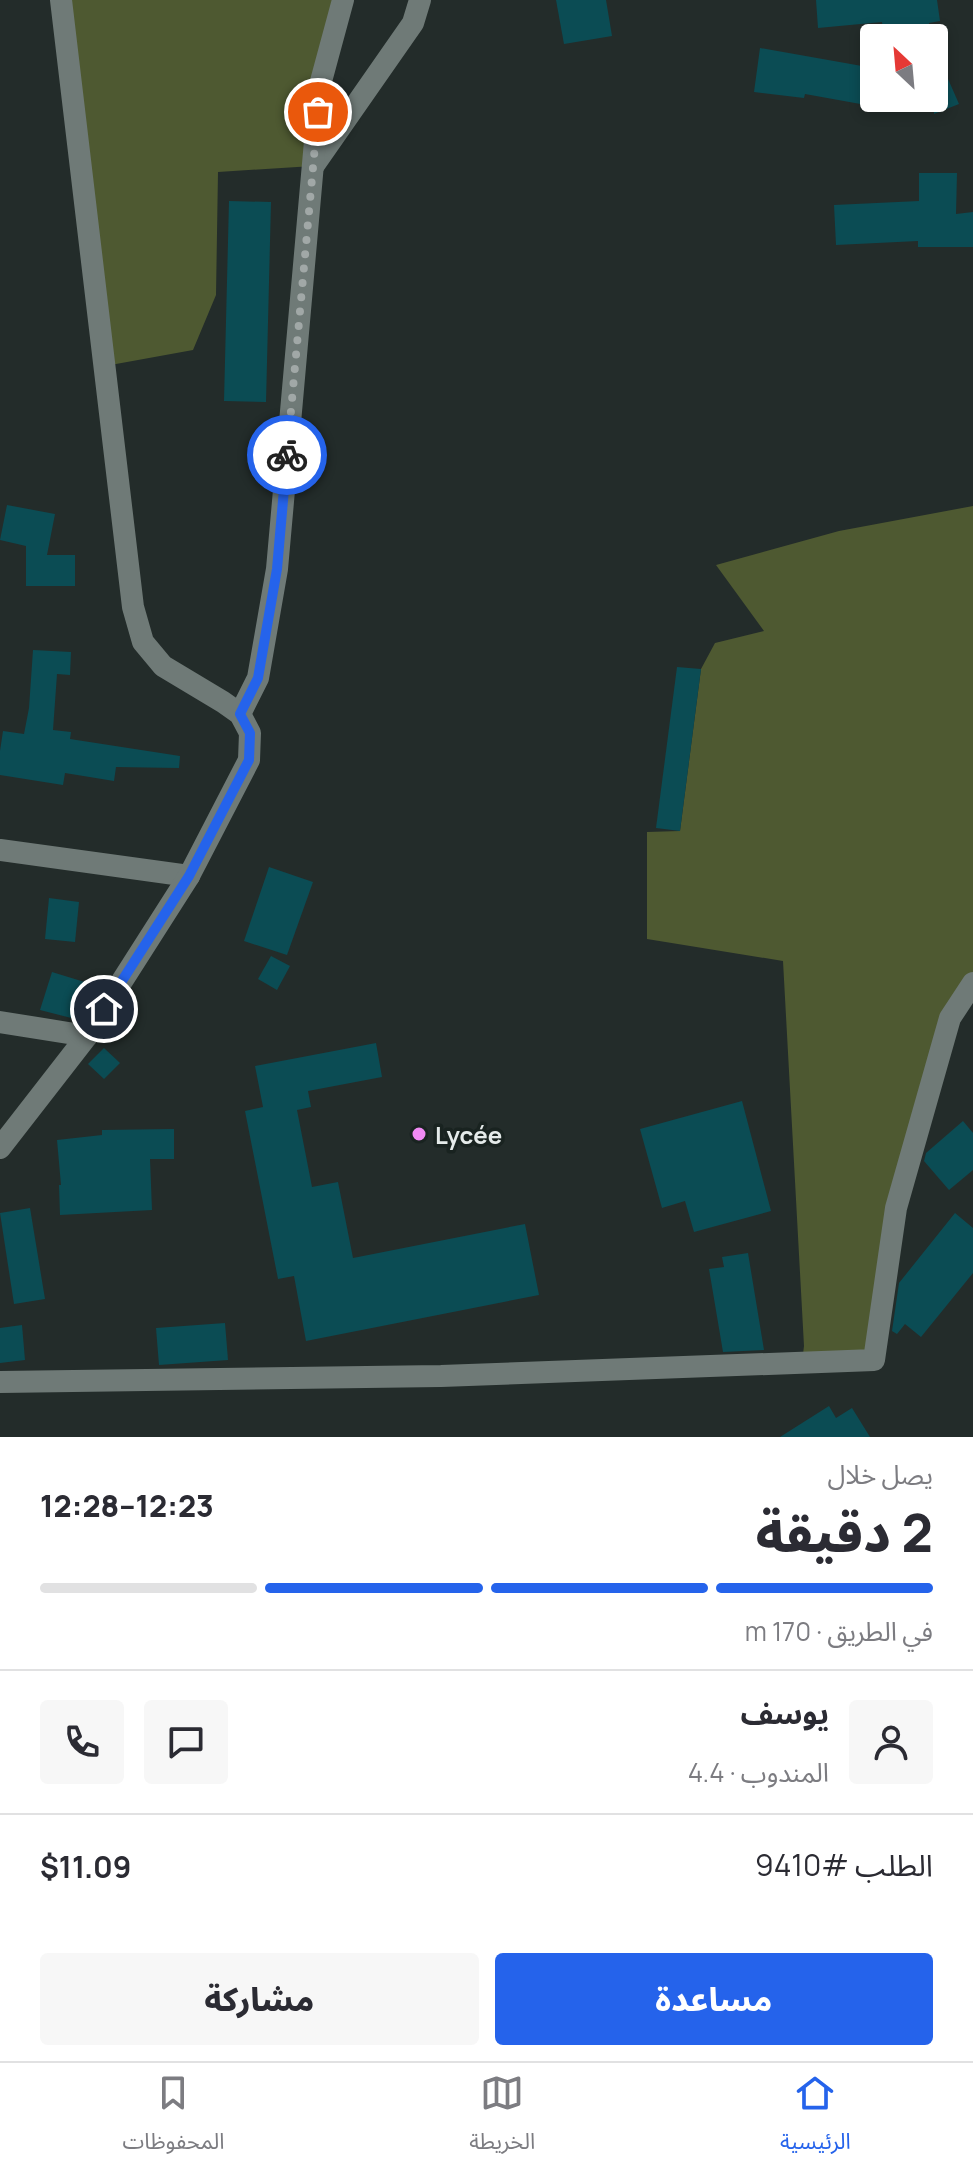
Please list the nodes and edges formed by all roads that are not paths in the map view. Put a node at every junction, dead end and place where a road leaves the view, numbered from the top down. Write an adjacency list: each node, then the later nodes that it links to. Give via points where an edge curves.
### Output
1 (61, 0): 5 (street, via 133,607 143,642 163,666)
2 (343, 0): 4 (street, via 320,85)
3 (420, 0): 4 (street, via 413,23)
4 (313, 166): 5 (street, via 277,569 258,678)
5 (240, 714): 7 (street, via 250,733 249,760)
6 (0, 850): 7 (street)
7 (189, 876): 10 (street)
8 (973, 983): 12 (street, via 950,1018 896,1208 874,1360 441,1376)
9 (0, 1022): 10 (street)
10 (87, 1036): 11 (street)
11 (0, 1148)
12 (0, 1382)

